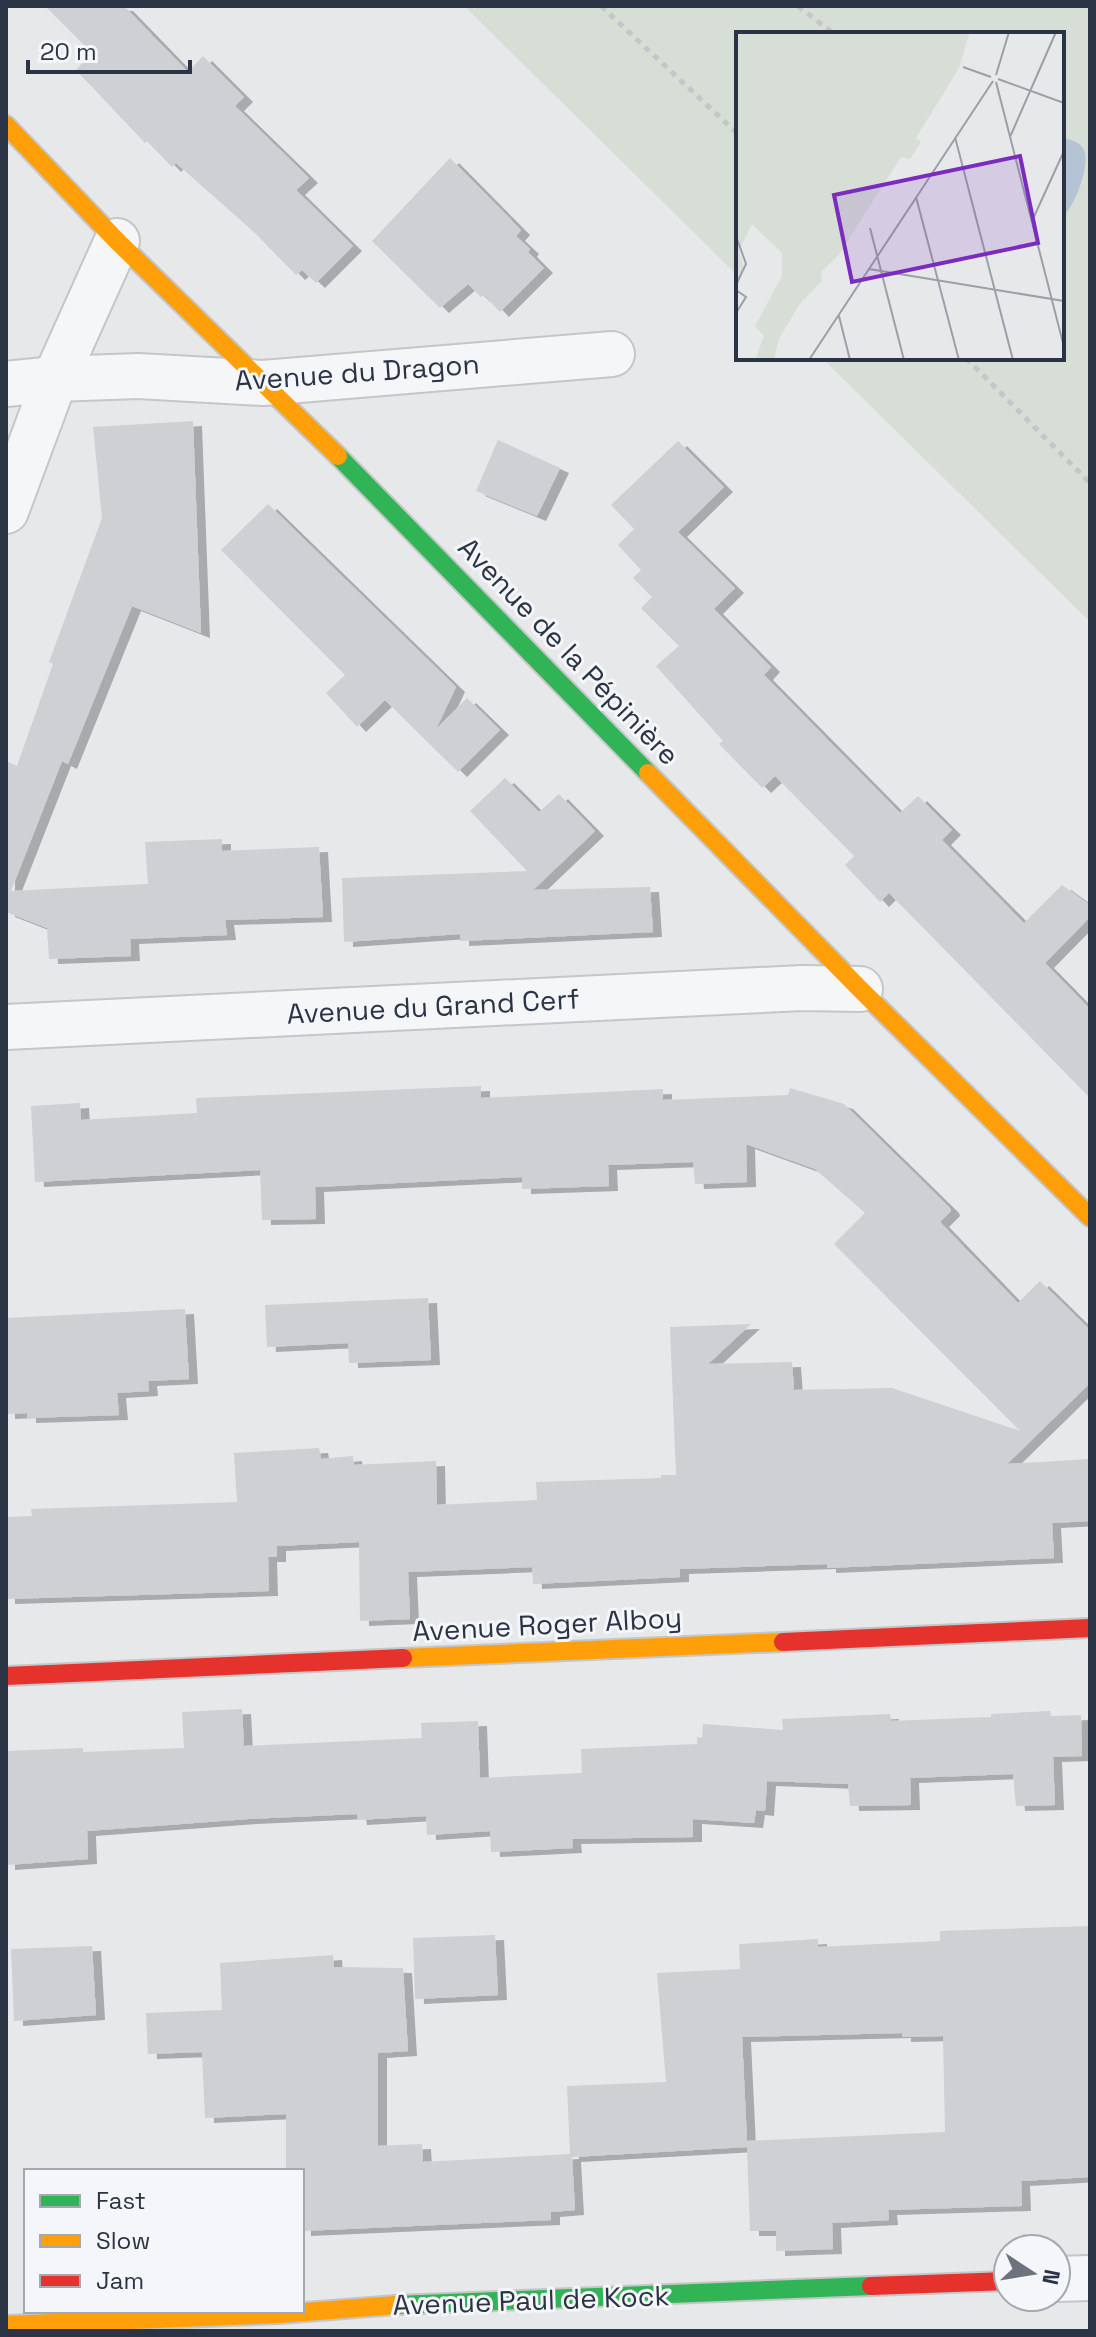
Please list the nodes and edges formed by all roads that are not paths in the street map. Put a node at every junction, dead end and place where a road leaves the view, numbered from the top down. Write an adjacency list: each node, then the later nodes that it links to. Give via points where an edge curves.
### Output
1 (6, 125): 2 (street, Avenue de la Pépinière)
2 (117, 241): 4 (street); 5 (street, Avenue de la Pépinière)
3 (612, 354): 5 (street, Avenue du Dragon)
4 (55, 379): 5 (street, Avenue du Dragon, via 138,376); 6 (street, Avenue du Dragon); 7 (street)
5 (263, 383): 8 (street, Avenue de la Pépinière)
6 (6, 384)
7 (6, 511)
8 (860, 989): 9 (street, Avenue du Grand Cerf); 10 (street, Avenue de la Pépinière)
9 (6, 1027)
10 (1090, 1217)
11 (1090, 1628): 12 (street, Avenue Roger Alboy)
12 (6, 1676)
13 (992, 2282): 14 (street, Avenue Paul de Kock, via 372,2306)
14 (282, 2322): 15 (street, Avenue Paul de Kock)
15 (6, 2325)

